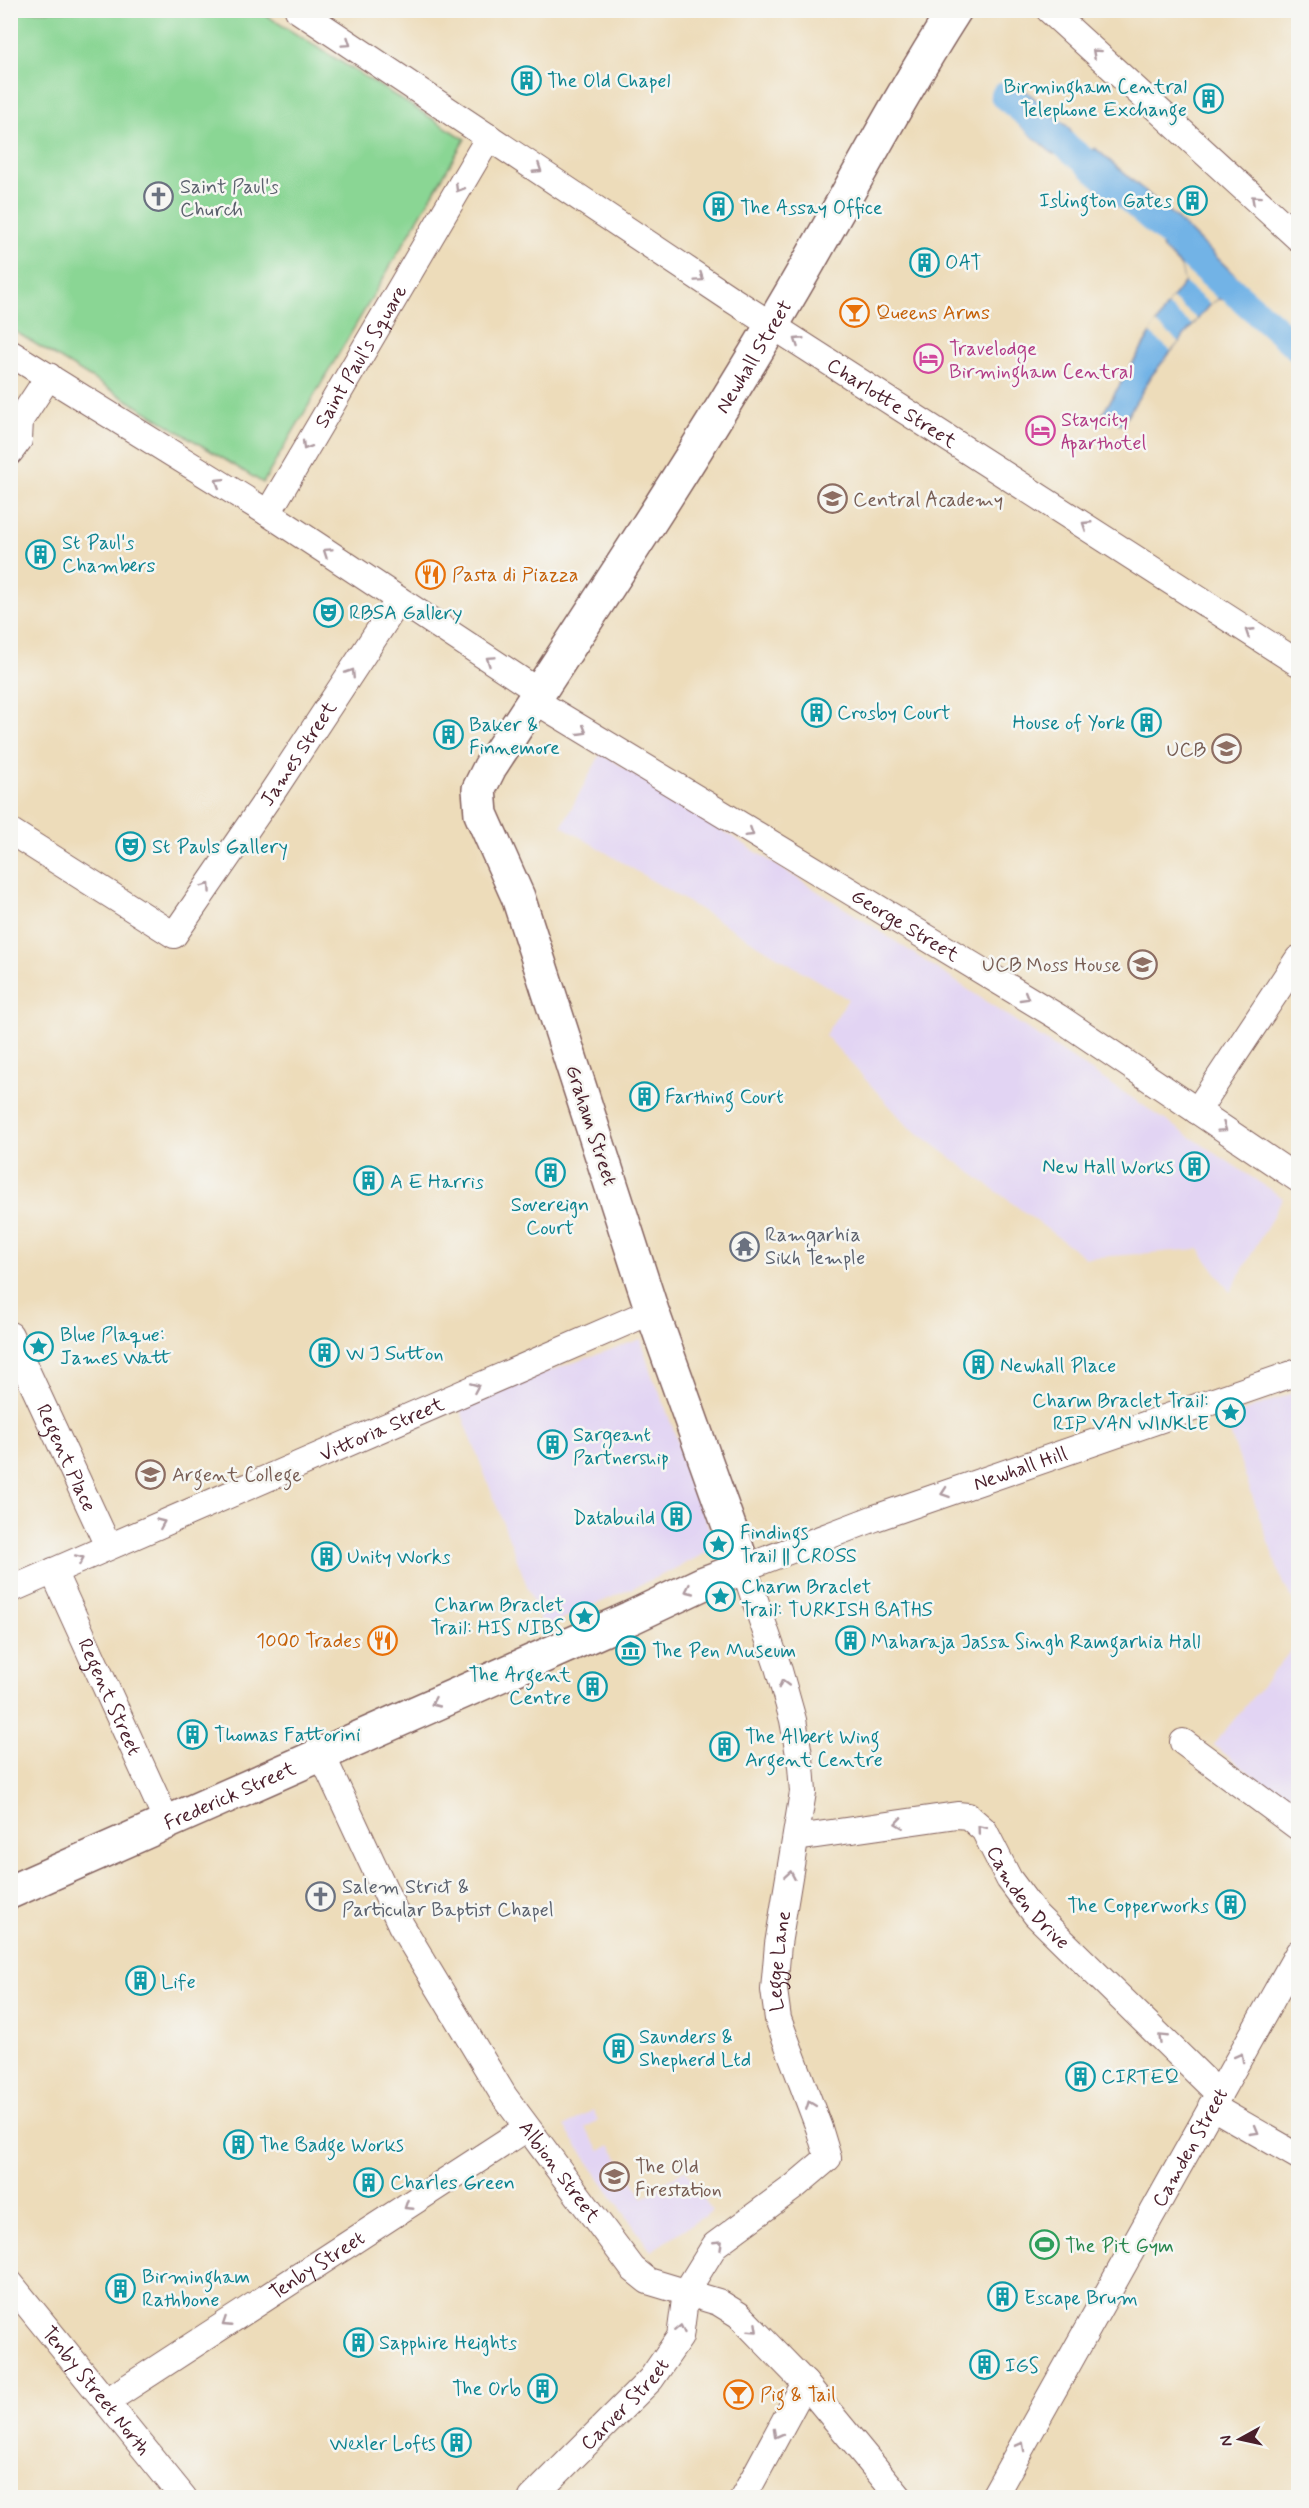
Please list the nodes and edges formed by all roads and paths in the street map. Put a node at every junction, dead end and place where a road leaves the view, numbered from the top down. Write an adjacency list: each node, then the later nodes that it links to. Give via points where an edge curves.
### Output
1 (298, 10): 4 (street, one-way to 4)
2 (955, 10): 6 (street, Newhall Street)
3 (1049, 10): 5 (street, one-way to 3)
4 (489, 137): 6 (street, Charlotte Street, one-way to 6); 11 (street, Saint Paul's Square, one-way to 11)
5 (1299, 238)
6 (771, 324): 13 (street, Charlotte Street, one-way to 6); 14 (street, Newhall Street, via 663,502)
7 (10, 353): 8 (street)
8 (49, 376): 9 (street); 11 (street, one-way to 8)
9 (15, 421): 10 (street, via 19,440)
10 (10, 453)
11 (268, 513): 12 (street, George Street, one-way to 11)
12 (399, 600): 14 (street, George Street, one-way to 12); 15 (street, James Street, one-way to 12, via 174,935)
13 (1299, 663)
14 (536, 696): 17 (street, George Street, one-way to 17, via 1058,1017); 19 (street, Graham Street, via 479,789 481,814 518,897)
15 (10, 831)
16 (1299, 959): 17 (street)
17 (1197, 1111): 18 (street, George Street, one-way to 18)
18 (1299, 1179)
19 (652, 1311): 22 (street, Vittoria Street, one-way to 19); 23 (street, Graham Street)
20 (10, 1335): 22 (street, Regent Place)
21 (1299, 1372): 23 (street, Newhall Hill, one-way to 23, via 875,1518)
22 (108, 1546): 24 (street, Vittoria Street, one-way to 22)
23 (744, 1568): 27 (street, Frederick Street, one-way to 27); 30 (street, Legge Lane, one-way to 23, via 803,1792 794,1727 778,1666)
24 (53, 1571): 25 (street, Vittoria Street); 28 (street, Regent Street)
25 (10, 1590)
26 (1183, 1742): 29 (street)
27 (321, 1753): 28 (street, Frederick Street); 34 (street, Albion Street, via 401,1925)
28 (167, 1822): 31 (street, Frederick Street)
29 (1299, 1827)
30 (796, 1838): 33 (street, Camden Drive, one-way to 30, via 1036,1915 1009,1879 984,1830 968,1816); 37 (street, Legge Lane, one-way to 30, via 715,2245 828,2158 778,2019 774,1990)
31 (10, 1892)
32 (1299, 1953): 33 (street, Camden Street, one-way to 32)
33 (1215, 2100): 35 (street, Camden Drive, one-way to 35); 44 (street, Camden Street, one-way to 33)
34 (527, 2128): 37 (street, Albion Street, via 633,2270 648,2281); 39 (street, Tenby Street, one-way to 39)
35 (1299, 2156)
36 (10, 2283): 39 (street, Tenby Street North)
37 (686, 2292): 38 (street, Albion Street, one-way to 38, via 718,2302 739,2315); 41 (street, Carver Street, one-way to 37, via 651,2379 680,2337)
38 (805, 2383): 42 (street, one-way to 42); 43 (street, Albion Street)
39 (107, 2401): 40 (street, Tenby Street North)
40 (184, 2498)
41 (532, 2498)
42 (743, 2498)
43 (900, 2498)
44 (993, 2498)

